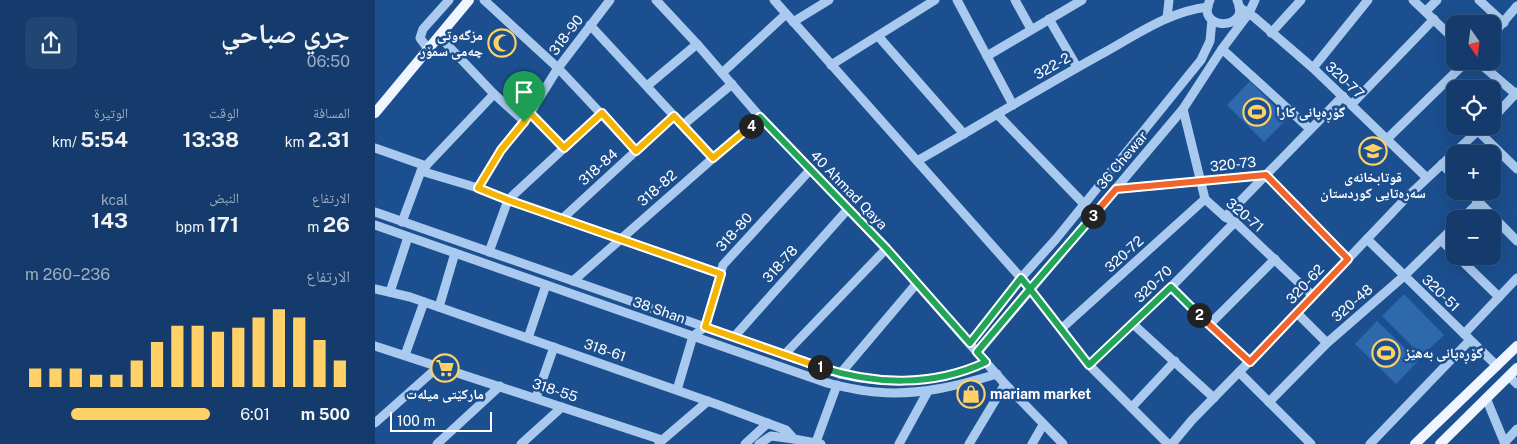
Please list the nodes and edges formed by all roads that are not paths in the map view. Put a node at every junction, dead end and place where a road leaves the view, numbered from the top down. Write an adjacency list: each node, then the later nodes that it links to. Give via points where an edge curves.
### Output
1 (449, 0): 41 (street, via 423,28 420,38)
2 (469, 0): 38 (main road)
3 (484, 0): 46 (street)
4 (610, 0): 32 (street, 318-90)
5 (656, 0): 40 (street, 40 Ahmad Qaya)
6 (774, 0): 24 (street)
7 (829, 0): 30 (street)
8 (935, 0): 39 (street)
9 (957, 0): 43 (street)
10 (1015, 0): 34 (street)
11 (1169, 0): 25 (street)
12 (1255, 0): 23 (street, 36 Chewar)
13 (1301, 0): 37 (street)
14 (1368, 0): 47 (street)
15 (1413, 0): 22 (street)
16 (1437, 0): 22 (street)
17 (1479, 0): 31 (street)
18 (1077, 1): 27 (street)
19 (1238, 3): 23 (street, 320-77); 26 (street)
20 (1209, 4): 25 (street, 322-2); 29 (street)
21 (1517, 6): 31 (street)
22 (1426, 11): 28 (street)
23 (1249, 13): 35 (street, 36 Chewar); 37 (street, 320-77)
24 (786, 14): 30 (street); 50 (street)
25 (1167, 18): 45 (street, 322-2)
26 (1237, 18): 29 (street, via 1222,25); 35 (street)
27 (1049, 19): 34 (street); 45 (street)
28 (1434, 19): 36 (street); 56 (street)
29 (1212, 20): 91 (street, via 1210,41 1201,60)
30 (793, 22): 44 (street)
31 (1504, 23): 33 (street)
32 (590, 25): 46 (street, 318-90); 52 (street)
33 (1501, 26)
34 (1031, 29): 43 (street)
35 (1236, 31): 42 (street, 36 Chewar)
36 (1446, 31)
37 (1271, 33): 47 (street, 320-77)
38 (439, 36): 41 (main road); 54 (street)
39 (878, 36): 44 (street); 69 (street)
40 (697, 44): 50 (street, 40 Ahmad Qaya); 52 (street)
41 (428, 49): 60 (main road)
42 (1222, 49): 58 (street, 36 Chewar); 68 (street)
43 (987, 56): 57 (street)
44 (831, 65): 77 (street)
45 (1077, 67): 57 (street, 322-2)
46 (558, 68): 61 (street, 318-90); 62 (street)
47 (1313, 68): 55 (street, 320-77)
48 (1458, 70): 72 (street)
49 (1488, 70): 53 (street)
50 (722, 73): 51 (street, 40 Ahmad Qaya)
51 (732, 84): 65 (street, 40 Ahmad Qaya); 67 (street)
52 (647, 86): 64 (street)
53 (1517, 93): 59 (street)
54 (495, 94): 66 (street); 79 (street)
55 (1343, 96): 56 (street, 320-77); 68 (street)
56 (1352, 104): 72 (street, 320-77)
57 (1013, 105): 63 (street, 322-2)
58 (1183, 109): 85 (street, 320-71); 87 (street, 36 Chewar)
59 (1501, 110)
60 (375, 113)
61 (530, 113): 66 (street, 318-90); 74 (street)
62 (602, 113): 74 (street); 75 (street)
63 (997, 114): 69 (street, 322-2); 91 (street)
64 (674, 116): 67 (street); 75 (street, 318-84)
65 (760, 117): 76 (street, 318-82); 82 (street, 40 Ahmad Qaya)
66 (524, 122): 86 (street, 318-90, via 501,150)
67 (683, 125): 76 (street)
68 (1310, 129): 83 (street)
69 (964, 134): 77 (street, 322-2)
70 (1474, 135): 78 (street, 320-62)
71 (1486, 135): 81 (street)
72 (1386, 140): 84 (street, 320-77)
73 (375, 148): 79 (street)
74 (564, 148): 89 (street)
75 (636, 151): 96 (street, 318-84)
76 (713, 158): 102 (street, 318-82)
77 (917, 161): 115 (street)
78 (1442, 164): 80 (street); 84 (street, 320-62)
79 (423, 168): 86 (street); 97 (street)
80 (1446, 168)
81 (1517, 169)
82 (810, 170): 92 (street, 40 Ahmad Qaya); 113 (street, 318-80, via 729,257)
83 (1266, 175): 85 (street, 320-73); 95 (street); 111 (street, 320-73)
84 (1427, 178): 103 (street, 320-62)
85 (1200, 181): 87 (street, 320-73); 88 (street, 320-71)
86 (478, 188): 89 (street)
87 (1116, 189): 122 (street, 36 Chewar)
88 (1205, 199): 95 (street, 320-71); 132 (street, 320-72)
89 (508, 200): 96 (street); 108 (street)
90 (1479, 202): 93 (street); 105 (street)
91 (1084, 204): 115 (street)
92 (848, 209): 107 (street, 40 Ahmad Qaya); 134 (street, 318-78)
93 (1471, 210)
94 (375, 212): 97 (street, 38 Shan)
95 (1225, 217): 98 (street, 320-71)
96 (563, 218): 102 (street)
97 (402, 222): 108 (street, 38 Shan)
98 (1235, 222): 110 (street, 320-71); 120 (street, 320-70)
99 (375, 225): 101 (street, 38 Shan)
100 (1446, 235): 104 (street, 320-48)
101 (408, 237): 109 (street, 38 Shan); 123 (street)
102 (622, 238): 113 (street); 117 (street, 318-82)
103 (1367, 239): 111 (street, 320-62); 114 (street, 320-51)
104 (1441, 240): 106 (street); 114 (street, 320-48)
105 (1517, 241)
106 (1446, 245)
107 (886, 248): 118 (street, 40 Ahmad Qaya); 144 (street)
108 (489, 252): 117 (street, 38 Shan)
109 (455, 253): 119 (street, 38 Shan); 127 (street)
110 (1275, 259): 124 (street, 320-71); 130 (street)
111 (1348, 259): 124 (street, 320-62)
112 (1466, 265): 125 (street)
113 (721, 274): 131 (street, 318-80)
114 (1404, 276): 135 (street, 320-51); 138 (street, 320-48)
115 (1021, 278): 122 (street); 137 (street)
116 (1517, 278): 125 (street)
117 (573, 281): 131 (street, 38 Shan)
118 (917, 283): 137 (street, 40 Ahmad Qaya); 153 (street)
119 (547, 285): 133 (street, 38 Shan); 136 (street)
120 (1171, 287): 129 (street, 320-70); 130 (street)
121 (375, 289): 123 (street, 318-61)
122 (1030, 289): 132 (street); 142 (street, 36 Chewar)
123 (390, 292): 126 (street, 318-61)
124 (1313, 296): 128 (street, 320-62)
125 (1499, 297): 135 (street)
126 (424, 302): 127 (street, 318-61); 143 (street)
127 (439, 307): 136 (street, 318-61)
128 (1297, 313): 138 (street); 147 (street, 320-62)
129 (1133, 324): 145 (street); 148 (street, 320-70)
130 (1209, 325): 147 (street)
131 (705, 327): 133 (street); 134 (street, 38 Shan)
132 (1061, 328): 148 (street)
133 (693, 336): 158 (street, 38 Shan); 160 (street)
134 (734, 337): 144 (street, 38 Shan)
135 (1467, 337): 150 (street, 320-51); 189 (street)
136 (528, 338): 141 (street, 318-61)
137 (970, 343): 142 (street, 40 Ahmad Qaya)
138 (1327, 344): 166 (street, 320-48)
139 (375, 346): 143 (street, 318-55)
140 (1517, 346): 150 (main road)
141 (554, 347): 160 (street, 318-61); 162 (street)
142 (977, 352): 146 (street, 40 Ahmad Qaya)
143 (405, 355): 149 (street, 318-55)
144 (784, 355): 153 (street, 38 Shan)
145 (1175, 361): 163 (street); 168 (street)
146 (986, 362): 153 (street, 38 Shan, via 941,377 912,380 879,380); 154 (street, 40 Ahmad Qaya)
147 (1250, 362): 152 (street, 320-62)
148 (1089, 365): 168 (street)
149 (439, 366): 159 (street, 318-55); 170 (street)
150 (1497, 366): 190 (main road)
151 (1517, 368): 155 (main road)
152 (1239, 372): 163 (street, 320-62); 166 (street)
153 (840, 374)
154 (997, 374): 156 (street, 40 Ahmad Qaya); 161 (street, 38 Shan)
155 (1509, 376): 157 (street); 164 (main road)
156 (1005, 384): 171 (street, 40 Ahmad Qaya); 183 (street)
157 (1517, 384)
158 (837, 385): 161 (street, 38 Shan, via 878,392); 176 (street)
159 (500, 386): 162 (street, 318-55); 178 (street)
160 (677, 390): 165 (street, 318-61)
161 (928, 391): 182 (street)
162 (536, 398): 167 (street, 318-55)
163 (1214, 398): 187 (street, 320-62)
164 (1486, 398): 174 (main road); 177 (street)
165 (708, 401): 169 (street, 318-61); 175 (street)
166 (1269, 402): 188 (street)
167 (562, 407): 175 (street, 318-55); 179 (street)
168 (1132, 407): 186 (street)
169 (768, 423): 173 (street, 318-61, via 786,430); 180 (street)
170 (375, 424)
171 (1043, 425): 184 (street); 185 (street, 40 Ahmad Qaya)
172 (1517, 429): 177 (street)
173 (794, 439): 176 (street, 318-61); 181 (street, via 771,436)
174 (1449, 440): 191 (main road)
175 (660, 442)
176 (819, 443)
177 (1505, 443)
178 (437, 444)
179 (521, 444)
180 (745, 444)
181 (759, 444)
182 (899, 444)
183 (969, 444)
184 (1032, 444)
185 (1063, 444)
186 (1168, 444)
187 (1172, 444)
188 (1311, 444)
189 (1370, 444)
190 (1415, 444)
191 (1440, 444)

